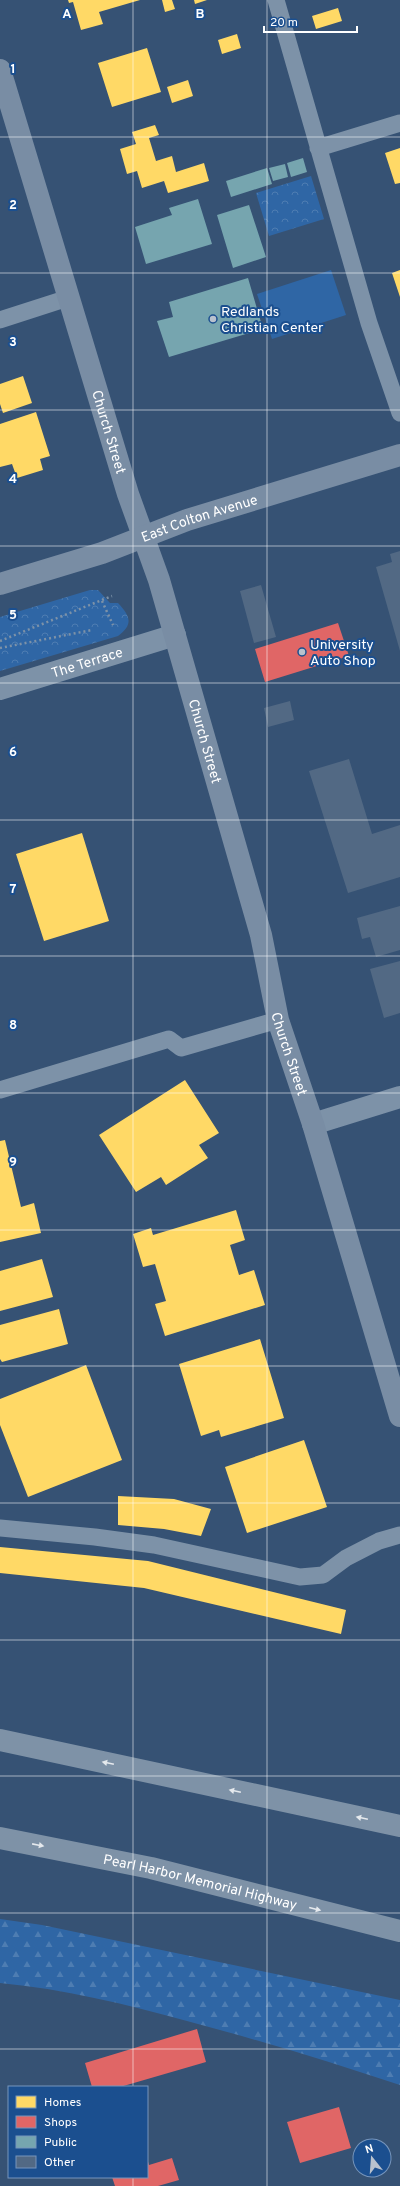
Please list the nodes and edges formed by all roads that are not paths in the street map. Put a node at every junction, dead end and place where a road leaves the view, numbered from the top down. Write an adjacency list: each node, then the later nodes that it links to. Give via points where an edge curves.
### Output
1 (276, 0): 4 (lane)
2 (0, 70): 5 (street, Church Street)
3 (400, 123): 4 (lane)
4 (318, 148): 7 (lane, via 369,323)
5 (68, 298): 6 (lane); 9 (street, Church Street, via 128,494)
6 (0, 320)
7 (400, 413)
8 (400, 455): 9 (street, East Colton Avenue, via 186,520)
9 (145, 536): 10 (street, East Colton Avenue, via 102,553); 11 (street, Church Street)
10 (0, 584)
11 (175, 635): 12 (street, The Terrace); 13 (street, Church Street, via 261,935)
12 (0, 689)
13 (278, 1020): 14 (lane, via 181,1048 169,1039); 16 (street, Church Street)
14 (0, 1090)
15 (400, 1097): 16 (street)
16 (312, 1124): 17 (street, Church Street)
17 (400, 1416)
18 (0, 1528): 19 (lane, via 154,1545 300,1577 323,1575 346,1558 379,1541)
19 (400, 1535)
20 (0, 1740): 21 (highway, one-way to 20)
21 (400, 1826)
22 (0, 1838): 23 (highway, Pearl Harbor Memorial Highway, one-way to 23, via 151,1868)
23 (400, 1931)

